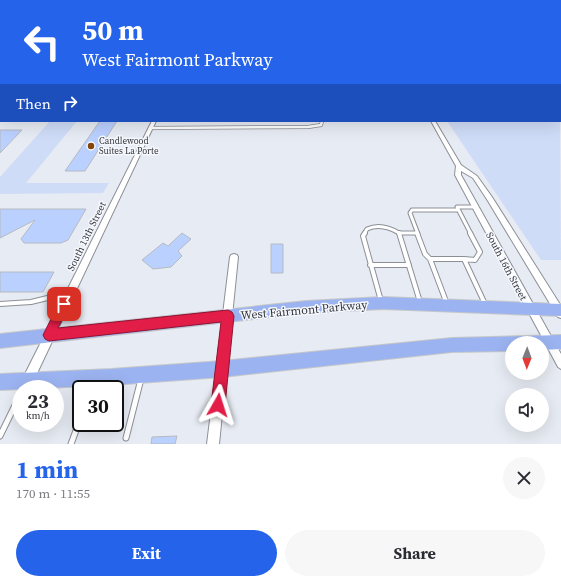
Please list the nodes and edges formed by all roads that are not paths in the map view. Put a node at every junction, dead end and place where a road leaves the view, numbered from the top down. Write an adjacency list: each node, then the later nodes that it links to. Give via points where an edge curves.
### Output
1 (260, 122): 5 (lane)
2 (322, 122): 5 (lane, via 317,126)
3 (434, 122): 6 (street, South 16th Street)
4 (152, 124): 5 (lane); 16 (street, South 13th Street)
5 (260, 127)
6 (459, 166): 7 (street, South 16th Street, via 458,175); 23 (street, South 16th Street, via 475,177)
7 (476, 207): 8 (lane, via 458,207); 22 (street, South 16th Street)
8 (458, 210): 10 (lane, via 412,210 410,213); 13 (lane, via 480,252 475,260)
9 (399, 232): 10 (lane); 14 (lane, via 381,227 367,229 364,236); 15 (lane)
10 (417, 233): 12 (lane)
11 (234, 257): 24 (street)
12 (430, 259): 13 (lane); 20 (lane)
13 (464, 260): 21 (lane)
14 (370, 265): 15 (lane); 18 (lane)
15 (409, 265): 19 (lane)
16 (69, 293): 17 (lane, via 30,302); 25 (street, South 13th Street)
17 (0, 304)
18 (381, 304): 19 (main road, West Fairmont Parkway); 24 (main road, West Fairmont Parkway, via 306,307)
19 (421, 305): 20 (main road, West Fairmont Parkway)
20 (448, 306): 21 (main road, West Fairmont Parkway)
21 (487, 307): 22 (main road, West Fairmont Parkway)
22 (530, 309): 23 (main road, West Fairmont Parkway); 27 (street, South 16th Street)
23 (560, 311)
24 (228, 316): 25 (main road, West Fairmont Parkway); 29 (street)
25 (49, 335): 26 (main road, West Fairmont Parkway); 31 (street, South 13th Street)
26 (0, 341)
27 (554, 342): 28 (street, South 16th Street); 29 (main road, via 452,345)
28 (561, 364)
29 (222, 369): 30 (main road); 40 (street)
30 (142, 375): 33 (main road); 38 (lane)
31 (28, 380)
32 (0, 382): 34 (main road)
33 (64, 384)
34 (12, 385)
35 (12, 412): 37 (lane)
36 (76, 432): 39 (lane)
37 (0, 436)
38 (126, 438)
39 (72, 442)
40 (213, 444)

